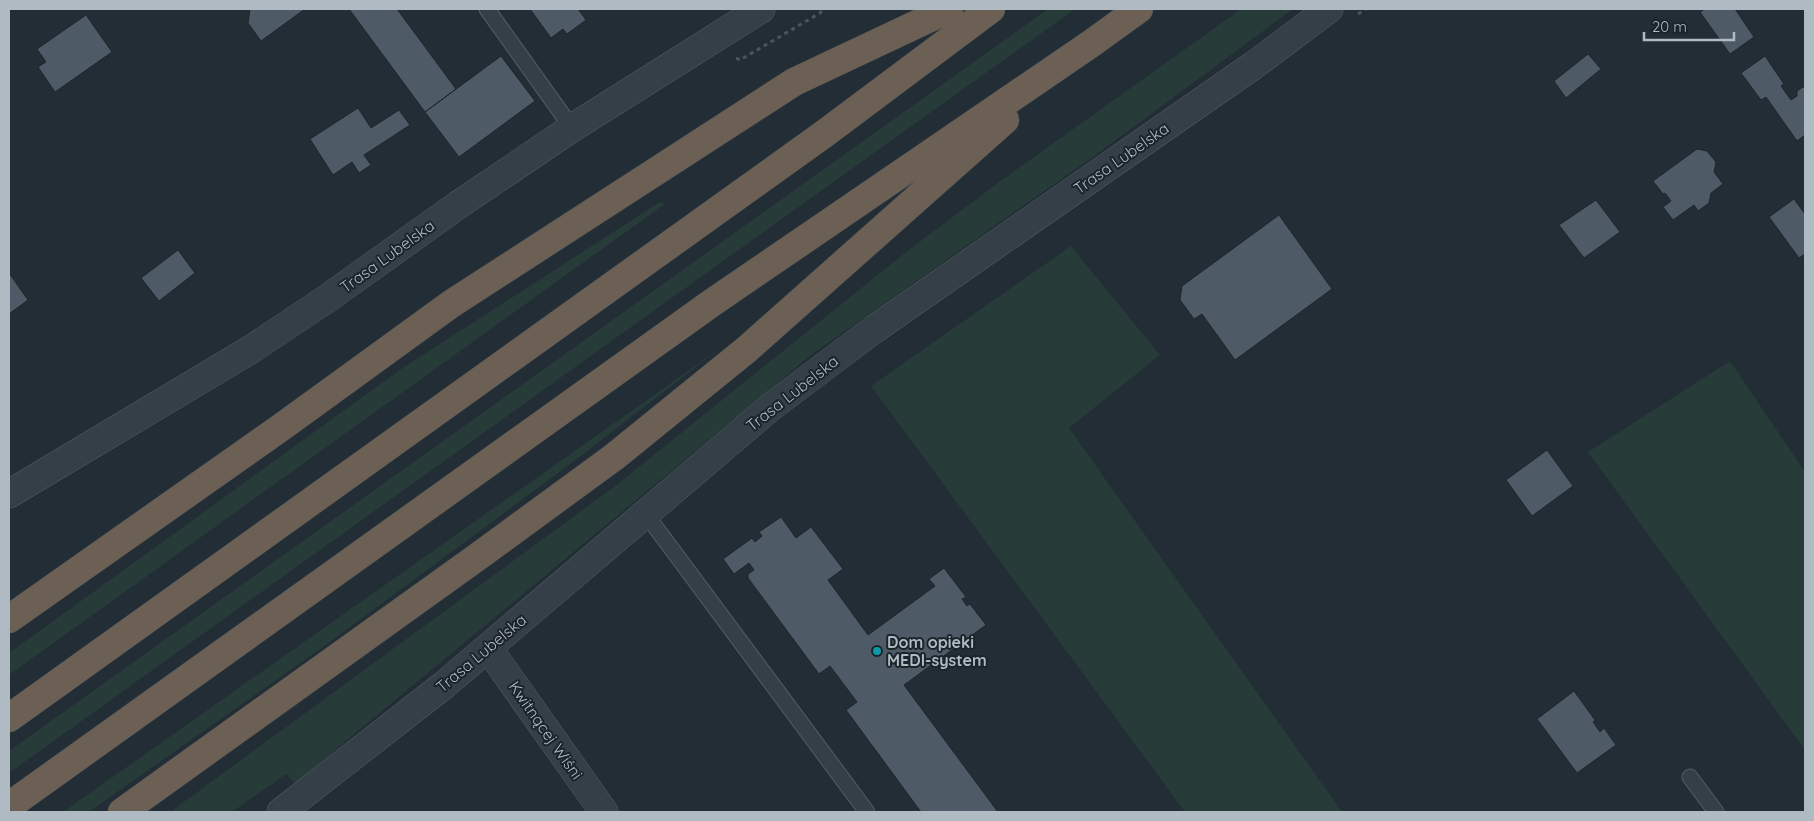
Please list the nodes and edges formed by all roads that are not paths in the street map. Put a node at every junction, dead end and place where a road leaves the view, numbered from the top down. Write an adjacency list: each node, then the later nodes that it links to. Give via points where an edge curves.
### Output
1 (487, 9): 8 (lane)
2 (760, 9): 8 (street, Trasa Lubelska)
3 (949, 9): 11 (highway, via 794,82 451,304)
4 (990, 9): 13 (highway, via 824,134)
5 (1138, 9): 7 (highway)
6 (1329, 9): 10 (street, Trasa Lubelska, via 873,330 772,406)
7 (1092, 43): 15 (highway, via 713,302); 16 (highway, via 746,350 614,457)
8 (572, 128): 9 (street, Trasa Lubelska, via 250,350)
9 (9, 494)
10 (645, 513): 12 (street, Trasa Lubelska); 19 (lane)
11 (9, 619)
12 (488, 648): 17 (street, Trasa Lubelska); 18 (street, Kwitnącej Wiśni)
13 (9, 718)
14 (1690, 777): 20 (lane)
15 (9, 806)
16 (122, 812)
17 (281, 812)
18 (604, 812)
19 (867, 812)
20 (1716, 812)

